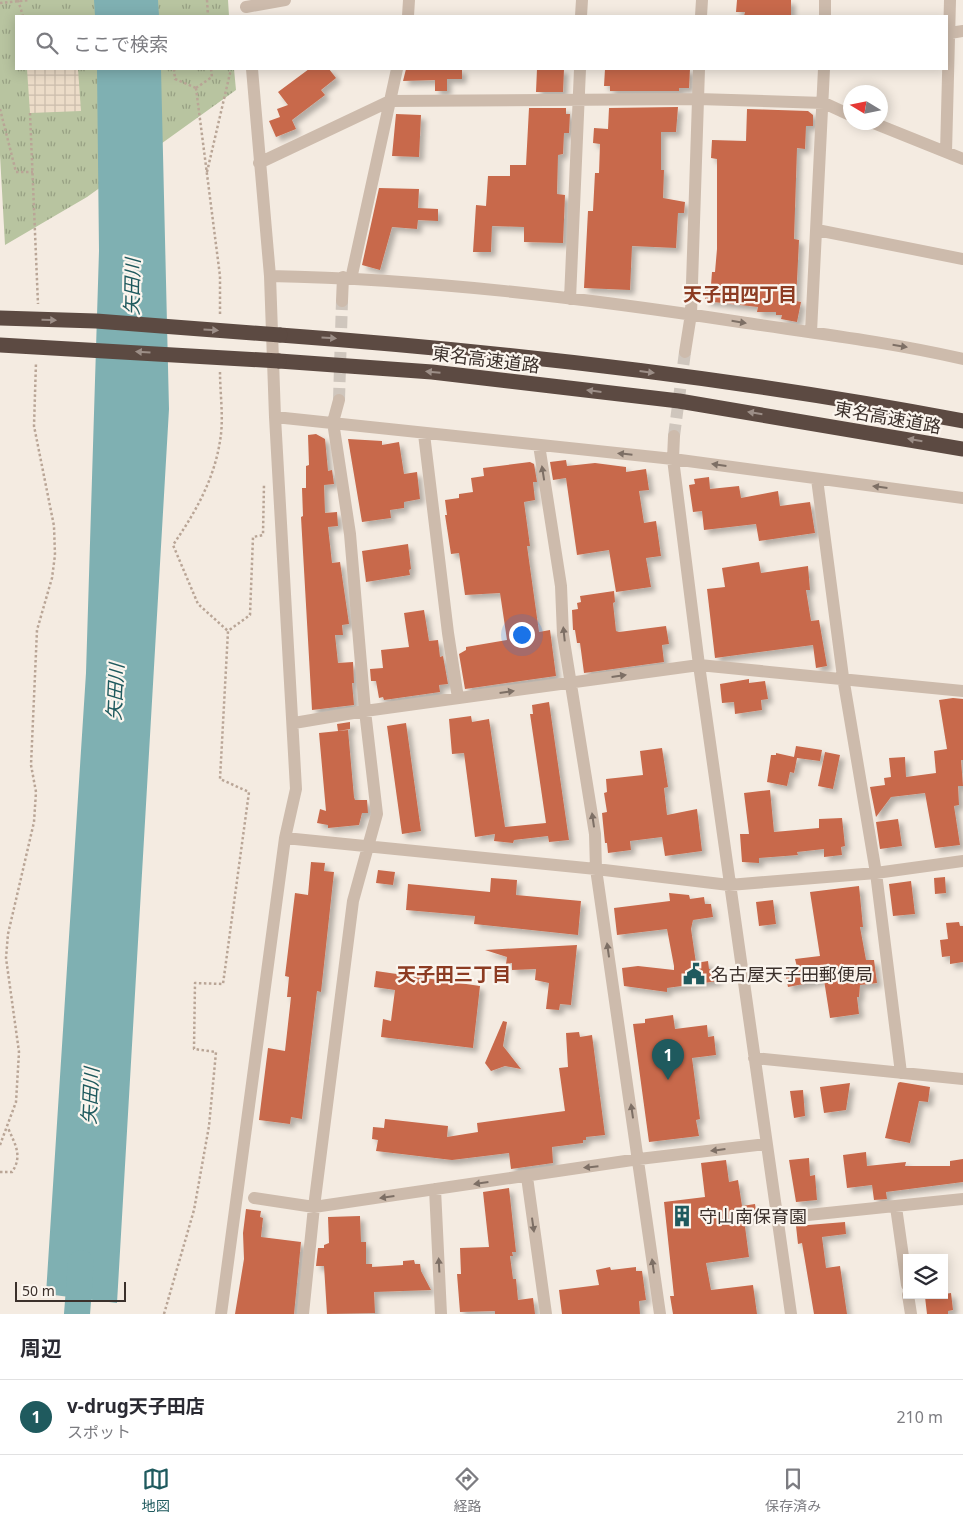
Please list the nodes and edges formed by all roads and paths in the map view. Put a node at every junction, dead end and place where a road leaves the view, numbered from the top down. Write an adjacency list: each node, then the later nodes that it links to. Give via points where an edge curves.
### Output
1 (18, 0): 12 (path)
2 (29, 0): 10 (path, bridge)
3 (207, 0): 13 (path)
4 (285, 0): 11 (street)
5 (409, 0): 14 (street)
6 (582, 0): 15 (street)
7 (702, 0): 16 (street)
8 (825, 0): 17 (street)
9 (950, 0): 19 (street)
10 (0, 3)
11 (246, 8)
12 (23, 15)
13 (208, 15)
14 (408, 15)
15 (581, 15)
16 (701, 15)
17 (825, 15)
18 (963, 31): 19 (street)
19 (950, 33): 36 (street)
20 (174, 70): 21 (path, via 175,79 196,88 212,77)
21 (211, 70)
22 (231, 70): 40 (path)
23 (252, 70): 38 (street)
24 (397, 70): 30 (street)
25 (580, 70): 28 (street)
26 (699, 70): 29 (street)
27 (824, 70): 31 (street)
28 (579, 98): 29 (street); 30 (street); 45 (street)
29 (698, 99): 31 (street); 48 (street)
30 (390, 102): 38 (street); 44 (street)
31 (824, 103): 33 (street); 41 (street)
32 (0, 109): 39 (path, via 16,172)
33 (843, 112)
34 (30, 113): 39 (path)
35 (888, 129): 36 (street)
36 (946, 152): 37 (street)
37 (963, 159)
38 (259, 163): 43 (street)
39 (33, 172): 47 (path)
40 (206, 173)
41 (817, 230): 42 (street); 50 (street)
42 (963, 259)
43 (270, 276): 44 (street); 56 (street)
44 (347, 278): 45 (street); 46 (street)
45 (570, 298): 48 (street)
46 (342, 301)
47 (38, 311)
48 (691, 314): 50 (street, one-way to 50); 52 (street)
49 (0, 318): 57 (highway, 東名高速道路, one-way to 57, bridge, via 96,321 435,346 681,376 870,403)
50 (812, 332): 54 (street, one-way to 54)
51 (0, 345): 62 (highway, 東名高速道路, one-way to 51, bridge, via 679,401 432,372)
52 (685, 352)
53 (36, 359): 83 (path, via 34,426 54,526 55,555 37,630 32,765 36,792 34,822 6,950 19,1052 16,1102)
54 (963, 359)
55 (339, 400): 58 (street)
56 (274, 417): 58 (street); 64 (street)
57 (963, 421)
58 (333, 422): 59 (street); 72 (street, via 350,534)
59 (424, 434): 61 (street); 71 (street)
60 (674, 436): 63 (street)
61 (539, 445): 63 (street, one-way to 61); 69 (street, one-way to 61)
62 (963, 449)
63 (673, 459): 65 (street, one-way to 63); 67 (street)
64 (279, 476): 73 (street); 97 (path, via 264,477 263,535 254,537 250,615 228,631 220,780 249,792 223,984 195,983 194,1049 216,1052 210,1117 194,1210)
65 (817, 479): 66 (street, one-way to 65); 68 (street)
66 (963, 498)
67 (699, 665): 68 (street); 69 (street, one-way to 67); 79 (street)
68 (843, 677): 70 (street); 78 (street)
69 (571, 682): 71 (street, one-way to 69); 77 (street, one-way to 69, via 595,834)
70 (963, 691)
71 (458, 698): 72 (street)
72 (365, 711): 73 (street); 75 (street, via 377,814)
73 (294, 723): 74 (street, via 296,789)
74 (285, 838): 75 (street); 98 (street)
75 (367, 847): 77 (street); 92 (street, via 353,901)
76 (963, 861): 78 (street)
77 (596, 869): 79 (street); 86 (street, one-way to 77)
78 (876, 873): 79 (street); 81 (street)
79 (729, 885): 80 (street)
80 (754, 1058): 81 (street); 84 (street)
81 (901, 1073): 82 (street)
82 (963, 1079)
83 (8, 1128): 85 (path); 87 (path, via 19,1154 18,1164 12,1172)
84 (766, 1144): 86 (street, one-way to 86); 94 (street)
85 (0, 1145)
86 (640, 1159): 88 (street, one-way to 88); 102 (street, one-way to 86)
87 (0, 1172)
88 (527, 1176): 89 (street, one-way to 89); 101 (street, one-way to 101)
89 (435, 1189): 92 (street, one-way to 92); 100 (street, one-way to 89)
90 (254, 1198): 92 (street)
91 (963, 1199): 93 (street)
92 (314, 1207): 99 (street)
93 (896, 1207): 94 (street); 95 (street)
94 (779, 1218): 103 (street)
95 (903, 1257)
96 (909, 1299): 104 (street)
97 (164, 1314)
98 (220, 1314)
99 (303, 1314)
100 (441, 1314)
101 (546, 1314)
102 (660, 1314)
103 (792, 1314)
104 (911, 1314)

